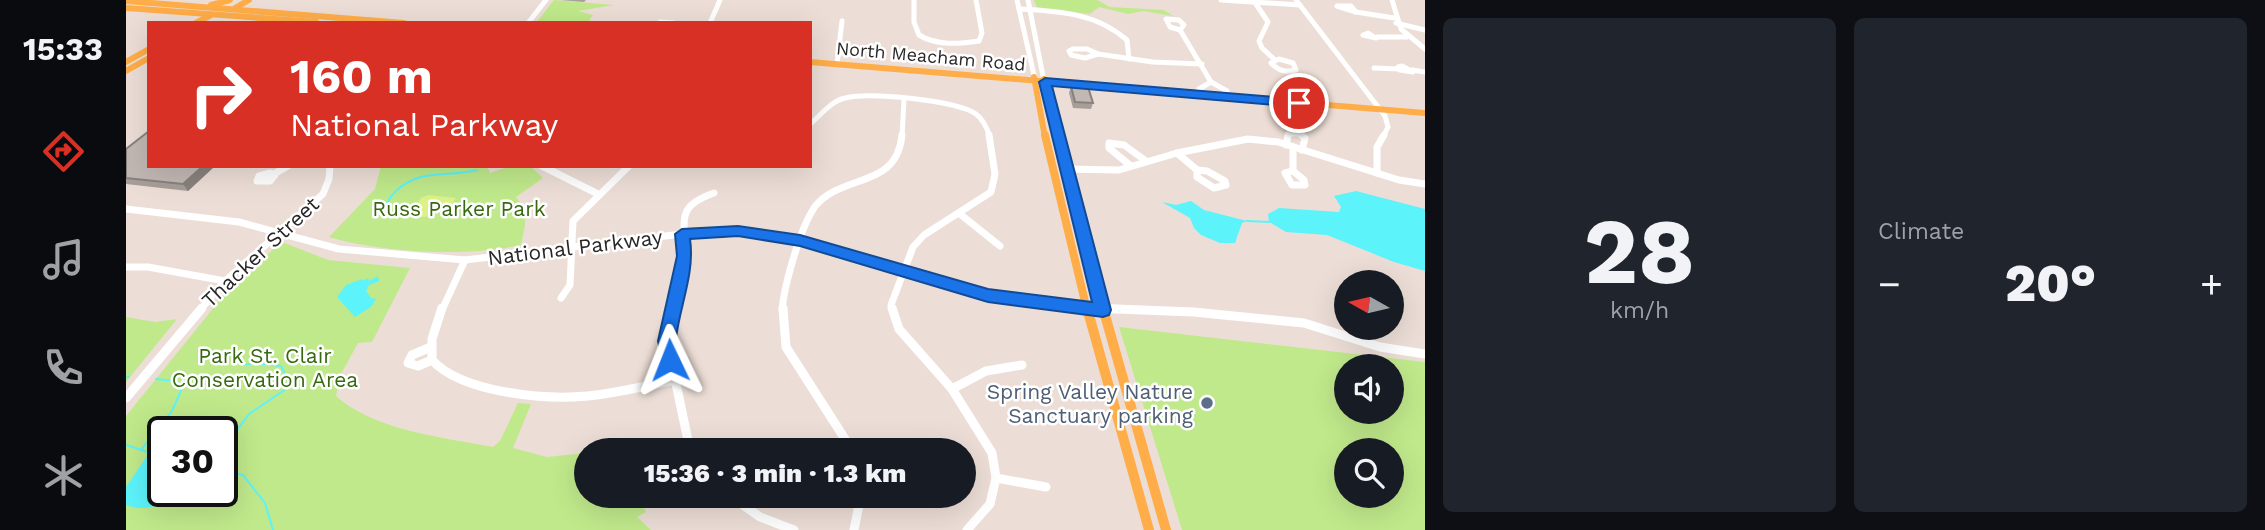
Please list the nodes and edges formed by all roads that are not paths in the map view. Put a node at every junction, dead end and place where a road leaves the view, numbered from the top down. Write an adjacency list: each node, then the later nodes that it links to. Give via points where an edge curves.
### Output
1 (230, 0): 15 (main road)
2 (236, 0): 19 (main road)
3 (251, 0): 17 (main road); 21 (main road, via 251,7)
4 (546, 0): 33 (street)
5 (720, 0): 34 (street)
6 (914, 0): 7 (street, via 919,36 965,44 979,41 982,33)
7 (976, 0)
8 (1017, 0): 20 (street)
9 (1028, 0): 22 (street)
10 (1221, 0): 13 (street)
11 (1392, 0): 26 (street)
12 (126, 1): 15 (main road)
13 (1255, 1): 14 (street); 46 (street, via 1268,22 1259,41)
14 (1298, 2): 58 (street)
15 (195, 7): 19 (main road)
16 (126, 8): 18 (main road)
17 (233, 9): 19 (main road); 21 (main road)
18 (168, 11): 24 (main road); 27 (main road, via 196,17)
19 (222, 11): 24 (main road); 25 (main road); 29 (main road)
20 (1019, 11): 22 (street); 53 (street)
21 (265, 12): 32 (main road)
22 (1030, 12): 45 (street, via 1096,19 1127,40); 53 (street)
23 (1356, 12): 26 (street)
24 (212, 14): 28 (main road)
25 (258, 18): 30 (main road); 31 (main road)
26 (1394, 20): 37 (street); 39 (street)
27 (195, 21)
28 (199, 21)
29 (211, 21)
30 (233, 21)
31 (302, 21)
32 (376, 21)
33 (530, 21)
34 (711, 21)
35 (842, 21): 47 (street)
36 (1180, 30): 49 (street)
37 (1425, 30)
38 (1377, 37): 39 (street)
39 (1407, 37): 40 (street)
40 (1425, 49)
41 (147, 50): 48 (main road)
42 (1098, 54): 45 (street)
43 (147, 59): 51 (main road)
44 (812, 59): 47 (main road, North Meacham Road)
45 (1129, 59): 49 (street)
46 (1274, 59)
47 (837, 61): 53 (main road, North Meacham Road)
48 (126, 62)
49 (1202, 64): 54 (street)
50 (1374, 68): 52 (street)
51 (126, 71)
52 (1425, 72)
53 (1039, 78): 55 (main road, North Meacham Road); 58 (main road, North Meacham Road); 71 (main road); 91 (main road, via 1047,147)
54 (1211, 82): 55 (street); 56 (street)
55 (1199, 89): 56 (main road, North Meacham Road)
56 (1227, 91): 58 (main road, North Meacham Road)
57 (904, 99): 61 (street, via 842,99); 80 (street, via 942,103 975,114 989,133 994,189); 83 (street, via 897,158 883,170 819,202)
58 (1377, 106): 59 (main road, North Meacham Road); 60 (main road, North Meacham Road); 74 (street, via 1388,127 1377,146)
59 (1425, 108)
60 (1425, 113)
61 (812, 122)
62 (1290, 146): 63 (street); 63 (street, via 1288,134 1300,134 1305,138); 64 (street, via 1248,138); 73 (street)
63 (1303, 150): 74 (street)
64 (1177, 153): 65 (street); 72 (street)
65 (1146, 161): 66 (street); 66 (street, via 1126,145 1109,144)
66 (1131, 166): 71 (street)
67 (284, 168): 75 (street)
68 (330, 168): 81 (street, Thacker Street, via 323,194)
69 (546, 168): 78 (street)
70 (627, 168): 78 (street)
71 (1066, 169): 92 (main road)
72 (1197, 170)
73 (1293, 171)
74 (1377, 173): 76 (street)
75 (274, 174)
76 (1425, 184)
77 (715, 193): 82 (street, via 701,196 689,206)
78 (598, 194): 85 (street, via 573,221)
79 (126, 209): 81 (street, National Parkway, via 239,222)
80 (960, 214): 84 (street); 88 (street, via 924,236 913,247)
81 (282, 232): 86 (street, National Parkway, via 339,249); 89 (street, Thacker Street)
82 (682, 234): 83 (street, National Parkway, via 738,231); 85 (street, National Parkway); 97 (street, via 685,256 667,341)
83 (800, 240): 88 (street, National Parkway); 101 (street, via 786,280 782,331 796,365)
84 (1000, 246)
85 (569, 249): 86 (street, National Parkway); 90 (street, via 569,285)
86 (465, 260): 93 (street)
87 (126, 267): 89 (street)
88 (903, 270): 91 (street, National Parkway, via 988,295); 98 (street, via 891,305 895,320)
89 (225, 281): 99 (street, Thacker Street)
90 (561, 298)
91 (1087, 308): 92 (street, National Parkway); 109 (main road)
92 (1103, 310): 94 (street, National Parkway, via 1193,312 1304,323 1380,347); 110 (main road)
93 (431, 347): 95 (street); 95 (street, via 412,355 408,363 418,366)
94 (1425, 354)
95 (432, 360): 97 (street, via 460,380 551,397 609,393)
96 (1021, 365): 98 (street, via 986,371)
97 (674, 380): 100 (street)
98 (952, 389): 102 (street, via 992,453)
99 (126, 398)
100 (687, 438)
101 (844, 438)
102 (996, 478): 103 (street); 108 (street, via 990,504)
103 (1046, 487)
104 (747, 508): 106 (street)
105 (858, 508): 107 (street)
106 (794, 530)
107 (854, 530)
108 (967, 530)
109 (1149, 530)
110 (1166, 530)

